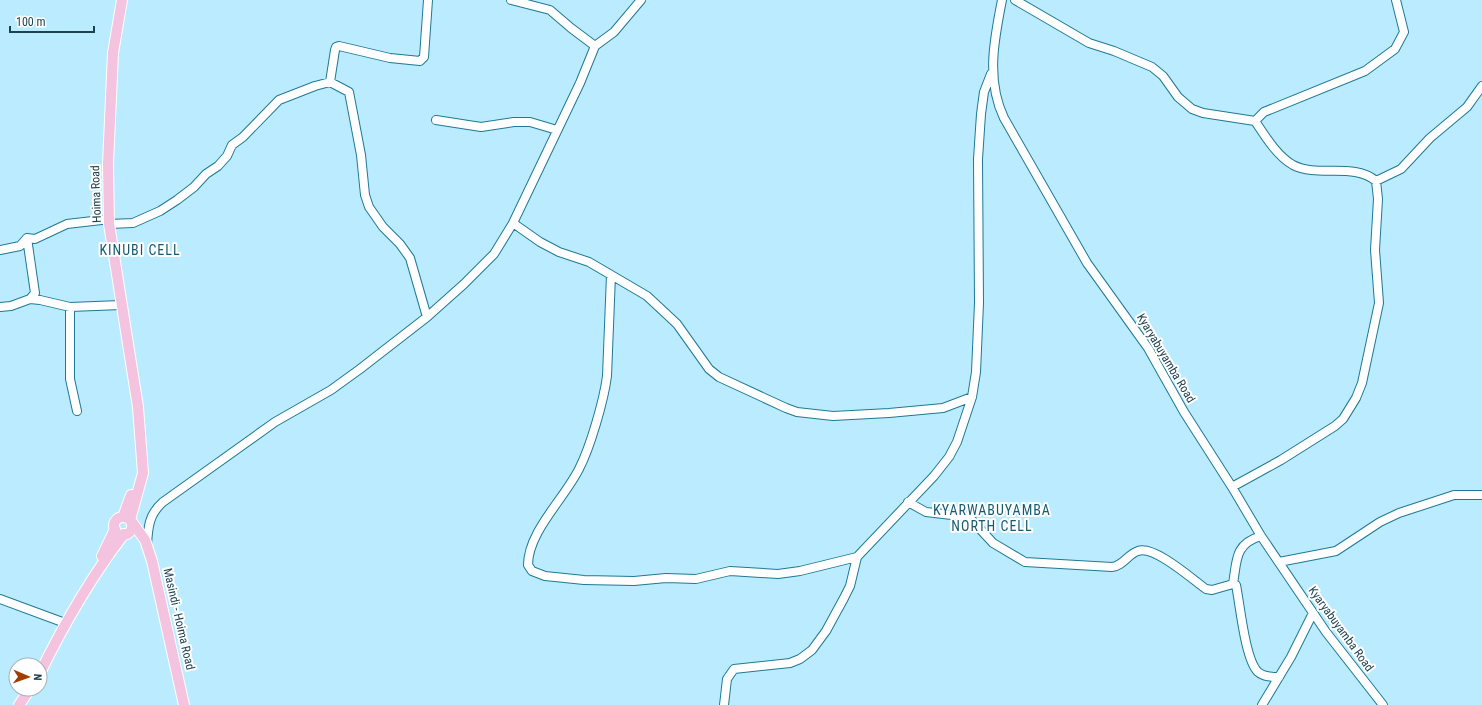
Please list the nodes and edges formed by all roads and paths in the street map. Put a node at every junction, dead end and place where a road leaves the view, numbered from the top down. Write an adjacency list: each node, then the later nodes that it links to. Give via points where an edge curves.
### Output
1 (122, 0): 16 (main road, Hoima Road, via 111,76)
2 (428, 0): 10 (street, via 424,57 420,61 390,58 339,46 335,50)
3 (511, 0): 8 (street, via 550,10)
4 (641, 0): 8 (street, via 614,32)
5 (1002, 0): 9 (street, Kyaryabuyamba Road)
6 (1016, 0): 13 (street, via 1089,43 1152,67 1192,109)
7 (1396, 0): 13 (street, via 1404,32 1395,49 1365,71 1264,112)
8 (595, 46): 14 (street)
9 (992, 66): 26 (street, via 984,92 978,159 979,303 976,372); 28 (street, Kyaryabuyamba Road, via 997,103 1008,125 1087,262 1148,348 1184,412)
10 (330, 82): 16 (street, via 279,100 232,145 218,166 160,211 133,223); 25 (street, via 349,92 368,207 410,258)
11 (1482, 86): 15 (street, via 1467,107 1430,138 1401,169)
12 (436, 120): 14 (street, via 481,127 530,122)
13 (1255, 121): 15 (street, via 1280,153 1294,166 1362,174)
14 (557, 130): 17 (street)
15 (1376, 181): 28 (street, via 1378,199 1375,250 1379,303 1362,382 1356,398 1343,419 1335,426)
16 (109, 222): 18 (street, via 67,224 34,239); 22 (main road, Hoima Road)
17 (513, 223): 20 (street, via 540,242 559,252 589,262); 25 (street, via 494,254)
18 (27, 238): 19 (street, via 20,246); 21 (street, via 35,293)
19 (0, 250)
20 (611, 275): 26 (street, via 647,296 676,324 709,369 719,377 797,412 833,416 888,413 943,408); 35 (street, via 607,376 604,392 580,468 530,549 528,565 532,571 545,576 616,582 666,578 696,580 730,571 778,574 800,571)
21 (30, 300): 23 (street); 24 (street)
22 (121, 305): 24 (street); 31 (main road, Hoima Road, via 138,408 141,458)
23 (0, 307)
24 (70, 307): 27 (street, via 70,379)
25 (427, 317): 34 (street, via 331,390 275,422 163,502 153,513)
26 (972, 397): 30 (street, via 957,442 949,457)
27 (77, 411)
28 (1232, 487): 33 (street, Kyaryabuyamba Road)
29 (1482, 495): 36 (street, via 1454,495 1380,522 1336,551)
30 (908, 502): 35 (street); 37 (street, via 926,512 969,517 993,543 1025,562 1112,567 1135,553 1146,550 1159,555 1206,589 1212,590)
31 (128, 520): 32 (main road, via 132,528); 32 (main road, via 116,521); 34 (main road, Masindi - Hoima Road)
32 (122, 532): 34 (main road); 40 (main road, via 99,561 95,574)
33 (1260, 536): 36 (street, Kyaryabuyamba Road); 37 (street, via 1241,546)
34 (146, 544): 43 (main road, Masindi - Hoima Road, via 154,568)
35 (857, 557): 44 (street, via 850,586 826,631 812,650 790,663 734,669 728,679)
36 (1279, 562): 39 (street, Kyaryabuyamba Road)
37 (1234, 584): 42 (street, via 1253,663 1259,673)
38 (0, 599): 40 (street)
39 (1313, 613): 42 (street); 46 (street, Kyaryabuyamba Road)
40 (65, 622): 41 (main road)
41 (48, 657)
42 (1279, 677): 45 (street)
43 (184, 705)
44 (724, 705)
45 (1262, 705)
46 (1383, 705)

